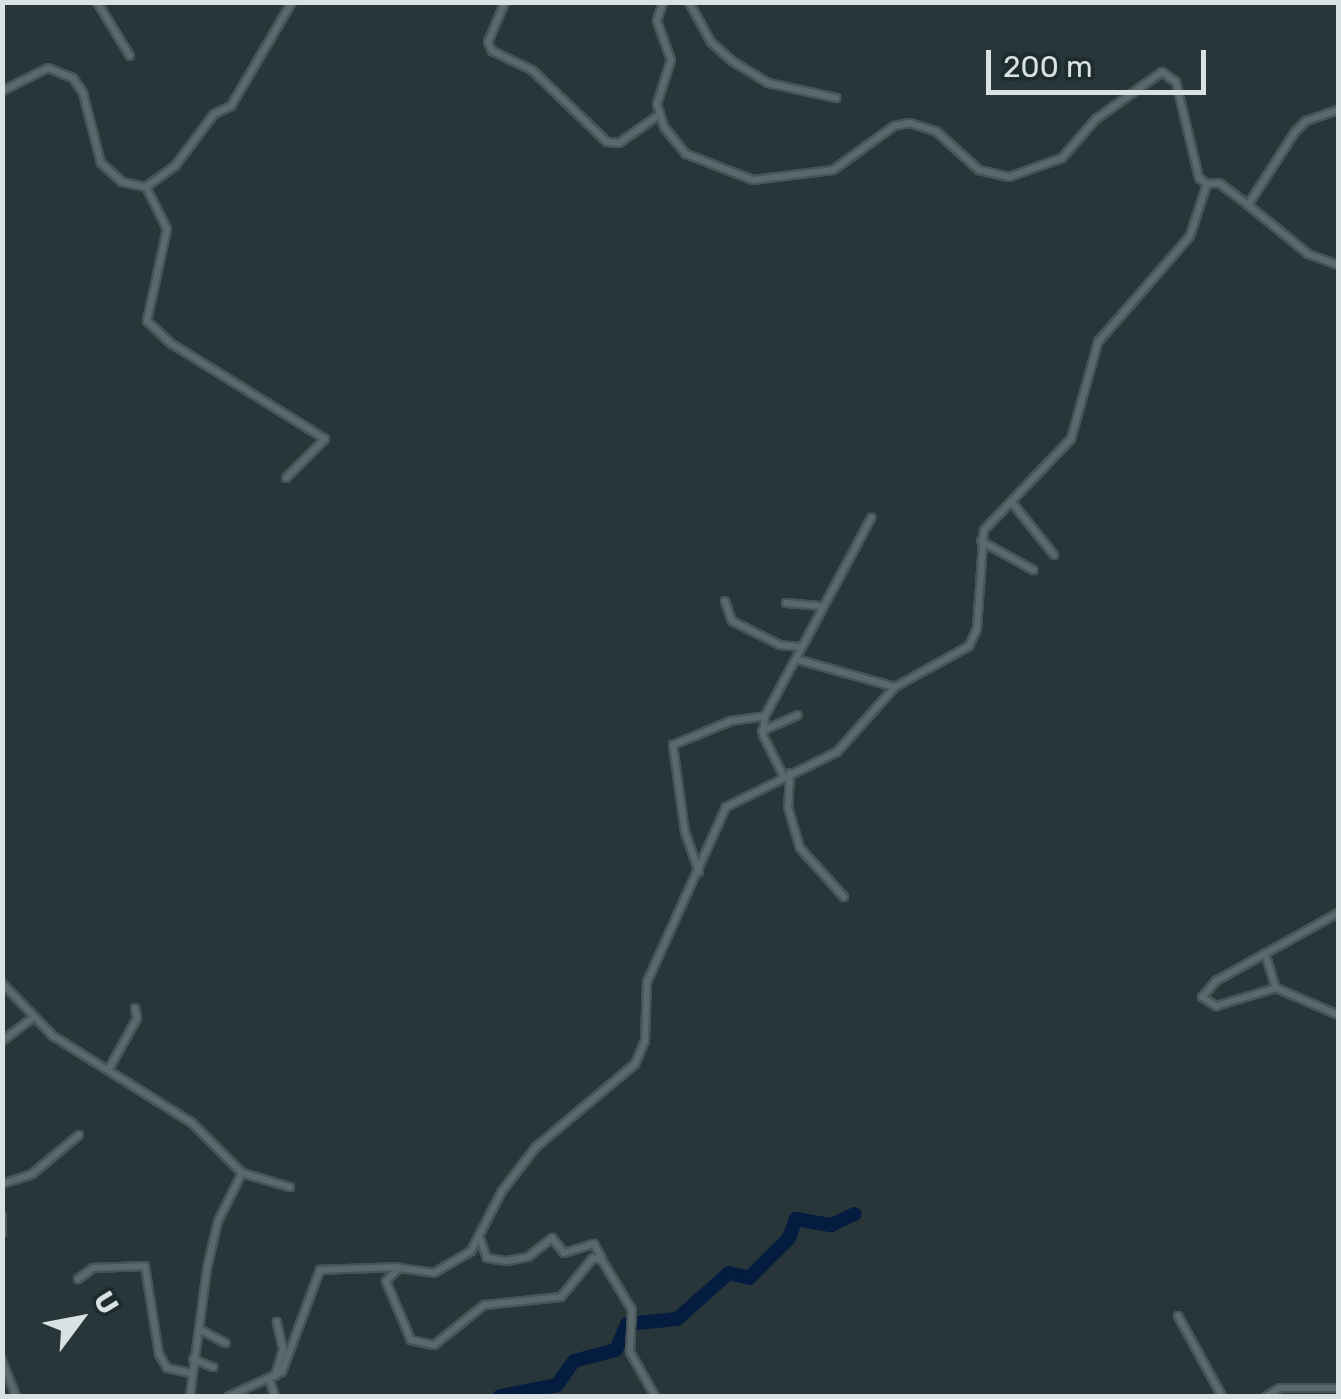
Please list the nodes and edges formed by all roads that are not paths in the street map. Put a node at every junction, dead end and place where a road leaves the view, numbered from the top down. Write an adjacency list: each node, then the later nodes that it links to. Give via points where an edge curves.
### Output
1 (97, 2): 6 (street)
2 (292, 2): 12 (street, via 231,106 214,114 175,166)
3 (505, 2): 10 (street, via 488,42 492,51 532,70 607,142 619,143)
4 (663, 2): 10 (street, via 657,21 671,60)
5 (688, 2): 8 (street, via 711,42 732,61 768,83)
6 (130, 56)
7 (2, 91): 12 (street, via 48,68 72,78 83,92 101,163 122,182)
8 (836, 98)
9 (1338, 110): 13 (street, via 1306,120)
10 (659, 115): 11 (street, via 686,154 754,180 833,170 894,126 910,123 937,132 980,170 1009,176 1062,158 1096,119 1167,72 1176,82 1199,178)
11 (1207, 184): 13 (street, via 1219,183); 16 (street, via 1190,236 1098,342 1071,438)
12 (146, 188): 15 (street, via 167,229 147,321 172,344 325,438)
13 (1248, 204): 14 (street, via 1308,254)
14 (1338, 265)
15 (286, 478)
16 (1014, 505): 18 (street, via 993,520); 19 (street)
17 (871, 518): 23 (street)
18 (981, 541): 20 (street); 26 (street, via 974,637)
19 (1054, 554)
20 (1033, 570)
21 (726, 601): 24 (street, via 732,621)
22 (786, 602): 23 (street)
23 (820, 606): 24 (street)
24 (800, 648): 25 (street)
25 (800, 660): 26 (street); 28 (street)
26 (895, 688): 30 (street, via 852,742 814,767)
27 (798, 715): 29 (street)
28 (766, 716): 29 (street); 31 (street, via 730,721 674,745 685,832)
29 (762, 731): 30 (street)
30 (786, 774): 31 (street, via 726,807); 32 (street, via 800,848)
31 (700, 873): 48 (street, via 646,982 646,1041 635,1064 536,1147 502,1191)
32 (844, 897)
33 (1338, 913): 34 (street)
34 (1265, 953): 36 (street); 36 (street, via 1216,981 1202,997 1216,1006)
35 (2, 983): 39 (street)
36 (1276, 988): 38 (street)
37 (135, 1008): 41 (street, via 137,1018)
38 (1338, 1015)
39 (33, 1018): 40 (street); 41 (street)
40 (2, 1041)
41 (110, 1067): 43 (street, via 198,1128)
42 (79, 1136): 44 (street, via 32,1174)
43 (242, 1173): 45 (street); 54 (street, via 218,1221)
44 (2, 1184)
45 (290, 1187)
46 (2, 1216): 47 (street)
47 (2, 1233)
48 (480, 1238): 49 (street, via 487,1258 518,1261 552,1238 564,1253 594,1244); 50 (street, via 434,1273)
49 (602, 1260): 50 (street, via 592,1258 561,1297 520,1296 484,1305 434,1345 411,1340 386,1287); 66 (street, via 633,1323 630,1352)
50 (399, 1268): 60 (street, via 320,1270)
51 (78, 1279): 59 (street, via 93,1268 144,1266 159,1354 167,1368)
52 (1178, 1316): 67 (street)
53 (277, 1322): 60 (street, via 282,1349)
54 (199, 1329): 55 (street); 56 (street)
55 (225, 1344)
56 (193, 1359): 58 (street); 59 (street)
57 (2, 1360): 62 (street)
58 (212, 1367)
59 (191, 1373): 63 (street)
60 (273, 1379): 64 (street); 65 (street)
61 (1338, 1388): 68 (street, via 1280,1388)
62 (16, 1396)
63 (190, 1396)
64 (229, 1396)
65 (275, 1396)
66 (655, 1396)
67 (1222, 1396)
68 (1267, 1396)

